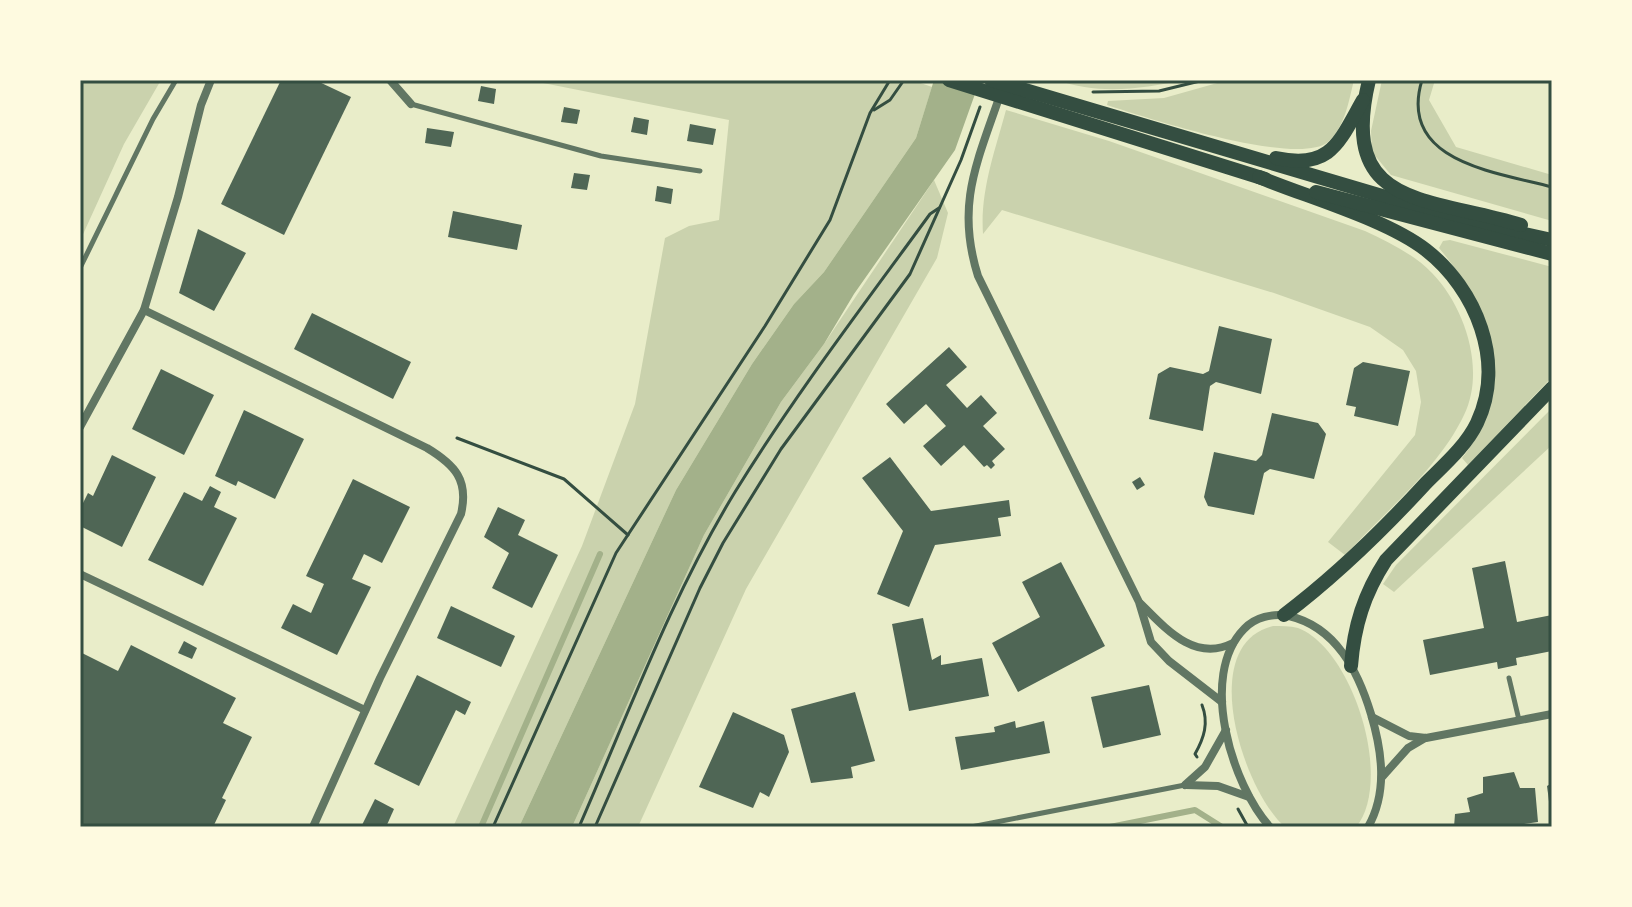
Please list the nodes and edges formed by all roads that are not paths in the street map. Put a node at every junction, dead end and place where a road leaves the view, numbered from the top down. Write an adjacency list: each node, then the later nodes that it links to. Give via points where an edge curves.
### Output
1 (176, 80): 16 (lane)
2 (211, 80): 17 (street)
3 (390, 80): 9 (street)
4 (949, 80): 10 (main road)
5 (991, 80): 10 (main road)
6 (1005, 80): 21 (street, via 968,190 972,258)
7 (1369, 80): 8 (main road)
8 (1365, 96): 11 (main road, via 1338,144 1309,162); 14 (main road, via 1364,149 1382,182)
9 (411, 104): 12 (lane, via 601,156)
10 (1041, 104): 11 (main road); 13 (main road)
11 (1158, 132): 14 (main road, via 1470,222)
12 (700, 171)
13 (1259, 177): 15 (main road); 22 (main road, via 1425,249 1473,306 1489,371 1477,423 1462,445 1369,545)
14 (1552, 238)
15 (1552, 254)
16 (80, 268)
17 (144, 310): 19 (street); 27 (street, via 427,448 459,472 465,497 461,514)
18 (1552, 388): 24 (main road, via 1386,560 1358,615)
19 (80, 427)
20 (80, 574): 27 (street)
21 (1139, 602): 23 (street, via 1190,645 1205,651); 26 (street, via 1151,642)
22 (1284, 615): 23 (street, via 1257,619); 24 (street, via 1331,638)
23 (1234, 643): 26 (street, via 1223,677)
24 (1351, 666): 29 (street)
25 (1509, 678): 30 (lane)
26 (1222, 702): 31 (street)
27 (365, 710): 36 (street)
28 (1552, 714): 30 (street)
29 (1372, 717): 32 (street, via 1409,736); 33 (street)
30 (1519, 721): 32 (street)
31 (1227, 730): 34 (street, via 1205,767); 35 (street)
32 (1426, 738): 33 (street, via 1408,748)
33 (1382, 778): 39 (street)
34 (1185, 785): 35 (street, via 1218,786); 37 (lane)
35 (1249, 797): 38 (street)
36 (313, 827)
37 (971, 827)
38 (1270, 827)
39 (1368, 827)

